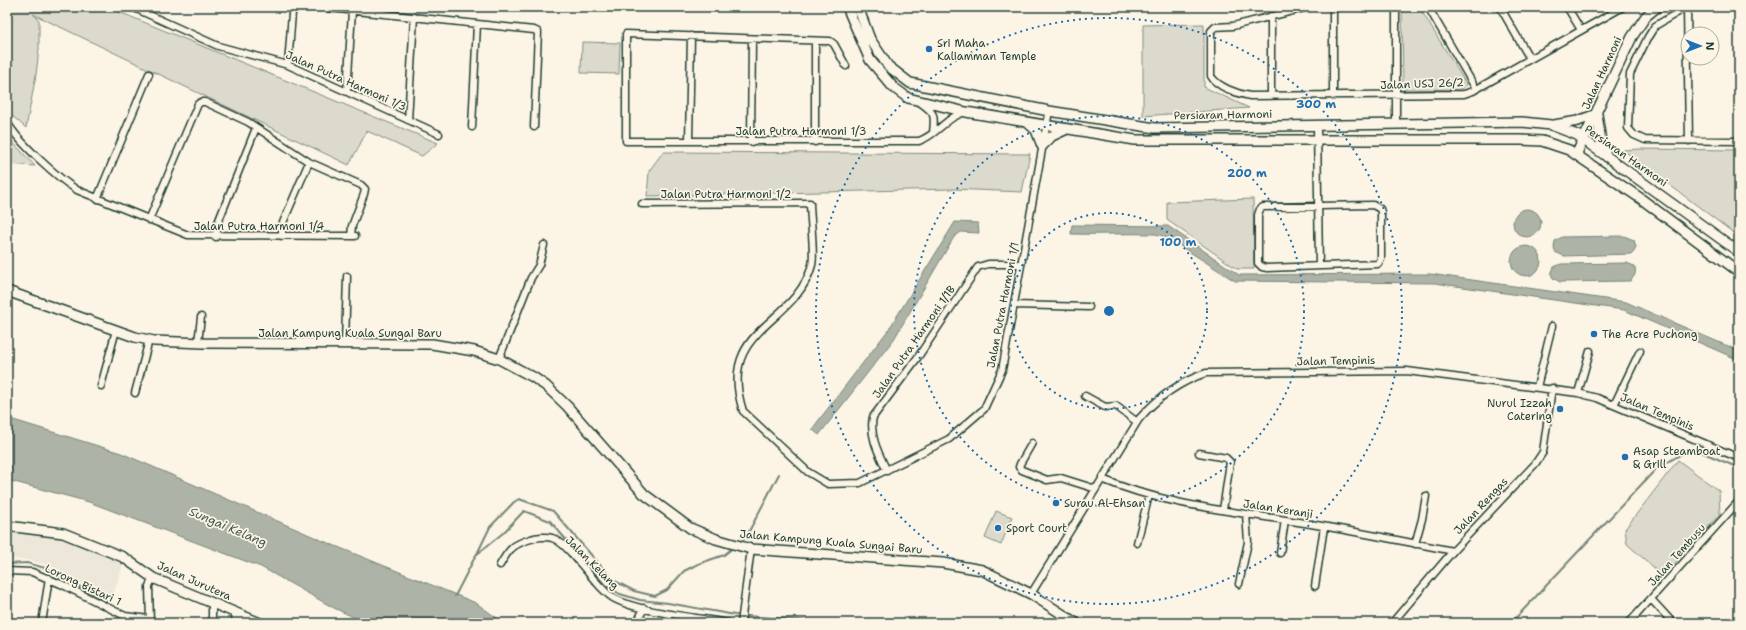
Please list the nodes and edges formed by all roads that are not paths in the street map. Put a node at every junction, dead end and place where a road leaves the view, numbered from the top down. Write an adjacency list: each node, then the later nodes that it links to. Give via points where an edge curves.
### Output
1 (132, 7): 24 (street, Jalan Putra Harmoni 1/3, via 218,46)
2 (296, 7): 24 (street, via 292,13)
3 (319, 7): 15 (street)
4 (847, 7): 32 (main road, via 870,60 893,88 908,98)
5 (1309, 7): 16 (street)
6 (1333, 7): 31 (street)
7 (1396, 7): 29 (street)
8 (1428, 7): 27 (street)
9 (1500, 7): 23 (street)
10 (1567, 7): 19 (street)
11 (1623, 7): 19 (street, Jalan USJ 26/2)
12 (1657, 7): 35 (main road, Jalan Harmoni, via 1646,16 1632,37)
13 (1687, 7): 52 (street); 52 (street, via 1655,26 1648,37 1630,74 1628,128 1644,140)
14 (859, 9): 33 (main road, Persiaran Harmoni, via 870,39 888,66 910,83)
15 (352, 11): 17 (street); 28 (street)
16 (1271, 16): 30 (street); 30 (street, Jalan USJ 26/2, via 1215,27 1211,31 1211,76 1216,82 1243,95)
17 (414, 17): 18 (street); 36 (street)
18 (477, 24): 43 (street); 44 (street, via 538,32)
19 (1581, 30): 23 (street, Jalan USJ 26/2)
20 (691, 36): 21 (street); 50 (street); 50 (street, Jalan Putra Harmoni 1/3, via 626,34 626,141)
21 (752, 39): 22 (street); 54 (street)
22 (815, 41): 25 (street, via 830,41 834,44); 55 (street)
23 (1530, 59): 27 (street, Jalan USJ 26/2)
24 (288, 65): 28 (street, Jalan Putra Harmoni 1/3)
25 (846, 66)
26 (149, 74): 60 (street)
27 (1476, 89): 29 (street, Jalan USJ 26/2, via 1464,94)
28 (347, 92): 36 (street, Jalan Putra Harmoni 1/3)
29 (1396, 95): 31 (street, Jalan USJ 26/2); 39 (street)
30 (1271, 96): 31 (street, Jalan USJ 26/2)
31 (1333, 96)
32 (917, 100): 34 (main road); 47 (street, via 934,115)
33 (1049, 111): 40 (main road, Persiaran Harmoni, via 1155,128); 42 (street, Jalan Putra Harmoni 1/1)
34 (966, 112): 38 (main road); 47 (street, Jalan Putra Harmoni 1/3, via 948,119)
35 (1597, 114): 41 (main road, via 1578,121); 49 (main road, Jalan Harmoni); 58 (main road, via 1601,142)
36 (408, 120): 48 (street, Jalan Putra Harmoni 1/3)
37 (7, 122): 60 (street, Jalan Putra Harmoni 1/4, via 64,182)
38 (1028, 123): 42 (main road); 56 (main road, via 1036,130)
39 (1396, 124): 40 (main road, Persiaran Harmoni); 41 (main road, Persiaran Harmoni, via 1522,122)
40 (1317, 125): 51 (street)
41 (1551, 125): 49 (main road, Persiaran Harmoni)
42 (1046, 126): 46 (main road); 56 (street, Jalan Putra Harmoni 1/1)
43 (472, 127)
44 (534, 127)
45 (256, 128): 59 (street); 64 (street, via 205,102 198,104); 66 (street, via 217,225)
46 (1069, 129): 51 (main road, via 1135,140); 56 (main road, via 1058,132)
47 (933, 132): 55 (street, Jalan Putra Harmoni 1/3, via 928,138 919,141)
48 (439, 134)
49 (1584, 140): 57 (main road, Jalan Harmoni); 58 (main road, Persiaran Harmoni)
50 (689, 141): 54 (street, Jalan Putra Harmoni 1/3)
51 (1317, 141): 57 (main road, via 1530,140 1552,144); 63 (street)
52 (1689, 141): 53 (street)
53 (1739, 141)
54 (751, 142): 55 (street, Jalan Putra Harmoni 1/3)
55 (815, 142)
56 (1042, 146): 69 (street, Jalan Putra Harmoni 1/1)
57 (1576, 155): 71 (main road, via 1640,198)
58 (1607, 156): 68 (main road, Persiaran Harmoni)
59 (309, 162): 65 (street, via 282,225); 65 (street, Jalan Putra Harmoni 1/4, via 365,189 352,226 353,236)
60 (97, 199): 64 (street, Jalan Putra Harmoni 1/4)
61 (810, 203): 62 (street, Jalan Putra Harmoni 1/2); 96 (street, Jalan Putra Harmoni 1/1, via 812,264 798,293 749,341 738,375 739,398 743,411 808,472 828,484 860,483)
62 (642, 204)
63 (1318, 206): 70 (street); 70 (street, via 1260,209 1258,263 1267,268); 70 (street, via 1373,205 1381,212 1381,259 1378,264)
64 (149, 220): 66 (street, Jalan Putra Harmoni 1/4, via 188,236)
65 (282, 236): 66 (street, Jalan Putra Harmoni 1/4)
66 (216, 237)
67 (544, 245): 84 (street, via 539,265 517,312)
68 (1739, 252)
69 (1021, 264): 74 (street, Jalan Putra Harmoni 1/1); 96 (street, Jalan Putra Harmoni 1/1B, via 988,264 978,267 874,418 871,427)
70 (1319, 266)
71 (1739, 272)
72 (347, 276): 81 (street)
73 (7, 291): 78 (main road, Jalan Kampung Kuala Sungai Baru)
74 (1014, 305): 75 (street); 96 (street, Jalan Putra Harmoni 1/1, via 1002,370 984,409 949,439)
75 (1088, 307)
76 (201, 317): 80 (street)
77 (1552, 326): 86 (street)
78 (116, 330): 79 (main road, Jalan Kampung Kuala Sungai Baru); 85 (street)
79 (149, 340): 80 (main road, Jalan Kampung Kuala Sungai Baru); 88 (street)
80 (198, 343): 81 (main road, Jalan Kampung Kuala Sungai Baru)
81 (345, 344): 84 (main road, Jalan Kampung Kuala Sungai Baru, via 432,344 474,351)
82 (1590, 351): 89 (street)
83 (1640, 351): 91 (street)
84 (499, 360): 109 (main road, Jalan Kampung Kuala Sungai Baru, via 533,377 553,393 644,494 690,528 737,546)
85 (101, 386)
86 (1537, 387): 87 (street, Jalan Tempinis); 92 (street, Jalan Tempinis, via 1427,372 1206,373 1184,381 1163,395)
87 (1552, 388): 89 (street, Jalan Tempinis); 110 (street, Jalan Rengas, via 1543,452 1535,464)
88 (135, 393)
89 (1578, 393): 91 (street, Jalan Tempinis)
90 (1085, 396): 92 (street, via 1105,407 1116,406)
91 (1614, 405): 95 (street, Jalan Tempinis)
92 (1137, 422): 97 (street, Jalan Tempinis)
93 (1032, 443): 98 (street, via 1020,464 1022,470 1047,480 1061,478)
94 (1199, 453): 102 (street, via 1226,458 1230,462)
95 (1739, 458)
96 (887, 471)
97 (1102, 479): 98 (street, Jalan Tempinis); 99 (street, Jalan Keranji)
98 (1096, 489): 118 (street, Jalan Tempinis)
99 (1149, 495): 102 (street, Jalan Keranji); 107 (street)
100 (1426, 496): 108 (street)
101 (1739, 501): 119 (street, Jalan Tembusu)
102 (1223, 510): 103 (street, Jalan Keranji)
103 (1246, 514): 104 (street, Jalan Keranji); 116 (street, via 1248,542)
104 (1285, 520): 106 (street, Jalan Keranji); 111 (street)
105 (7, 526): 115 (main road, Jalan Jurutera, via 62,533 123,557)
106 (1324, 527): 108 (street, Jalan Keranji); 117 (street)
107 (1137, 543)
108 (1415, 544): 110 (street, Jalan Keranji)
109 (751, 548): 118 (main road, Jalan Kampung Kuala Sungai Baru, via 954,565 982,570); 124 (street)
110 (1454, 551): 132 (street, Jalan Rengas)
111 (1280, 553)
112 (500, 565): 121 (street, Jalan Kelang, via 508,551 517,543 534,538 552,538 562,544 614,599)
113 (7, 571): 114 (street, Lorong Bistari 1, via 32,572)
114 (49, 578): 123 (street, Lorong Bistari 1, via 125,616); 125 (street)
115 (153, 578): 120 (main road, Jalan Jurutera); 123 (street, via 149,586)
116 (1239, 584)
117 (1315, 586)
118 (1031, 594): 131 (main road, Jalan Kampung Kuala Sungai Baru)
119 (1651, 599): 133 (street, Jalan Tembusu); 134 (street)
120 (212, 602): 122 (main road, Jalan Jurutera); 126 (street)
121 (644, 608): 129 (street); 130 (street, Jalan Kelang)
122 (236, 612): 127 (street); 128 (main road, Jalan Jurutera)
123 (150, 621)
124 (741, 622)
125 (42, 623)
126 (212, 623)
127 (236, 623)
128 (260, 623)
129 (637, 623)
130 (728, 623)
131 (1076, 623)
132 (1392, 623)
133 (1629, 623)
134 (1673, 623)

